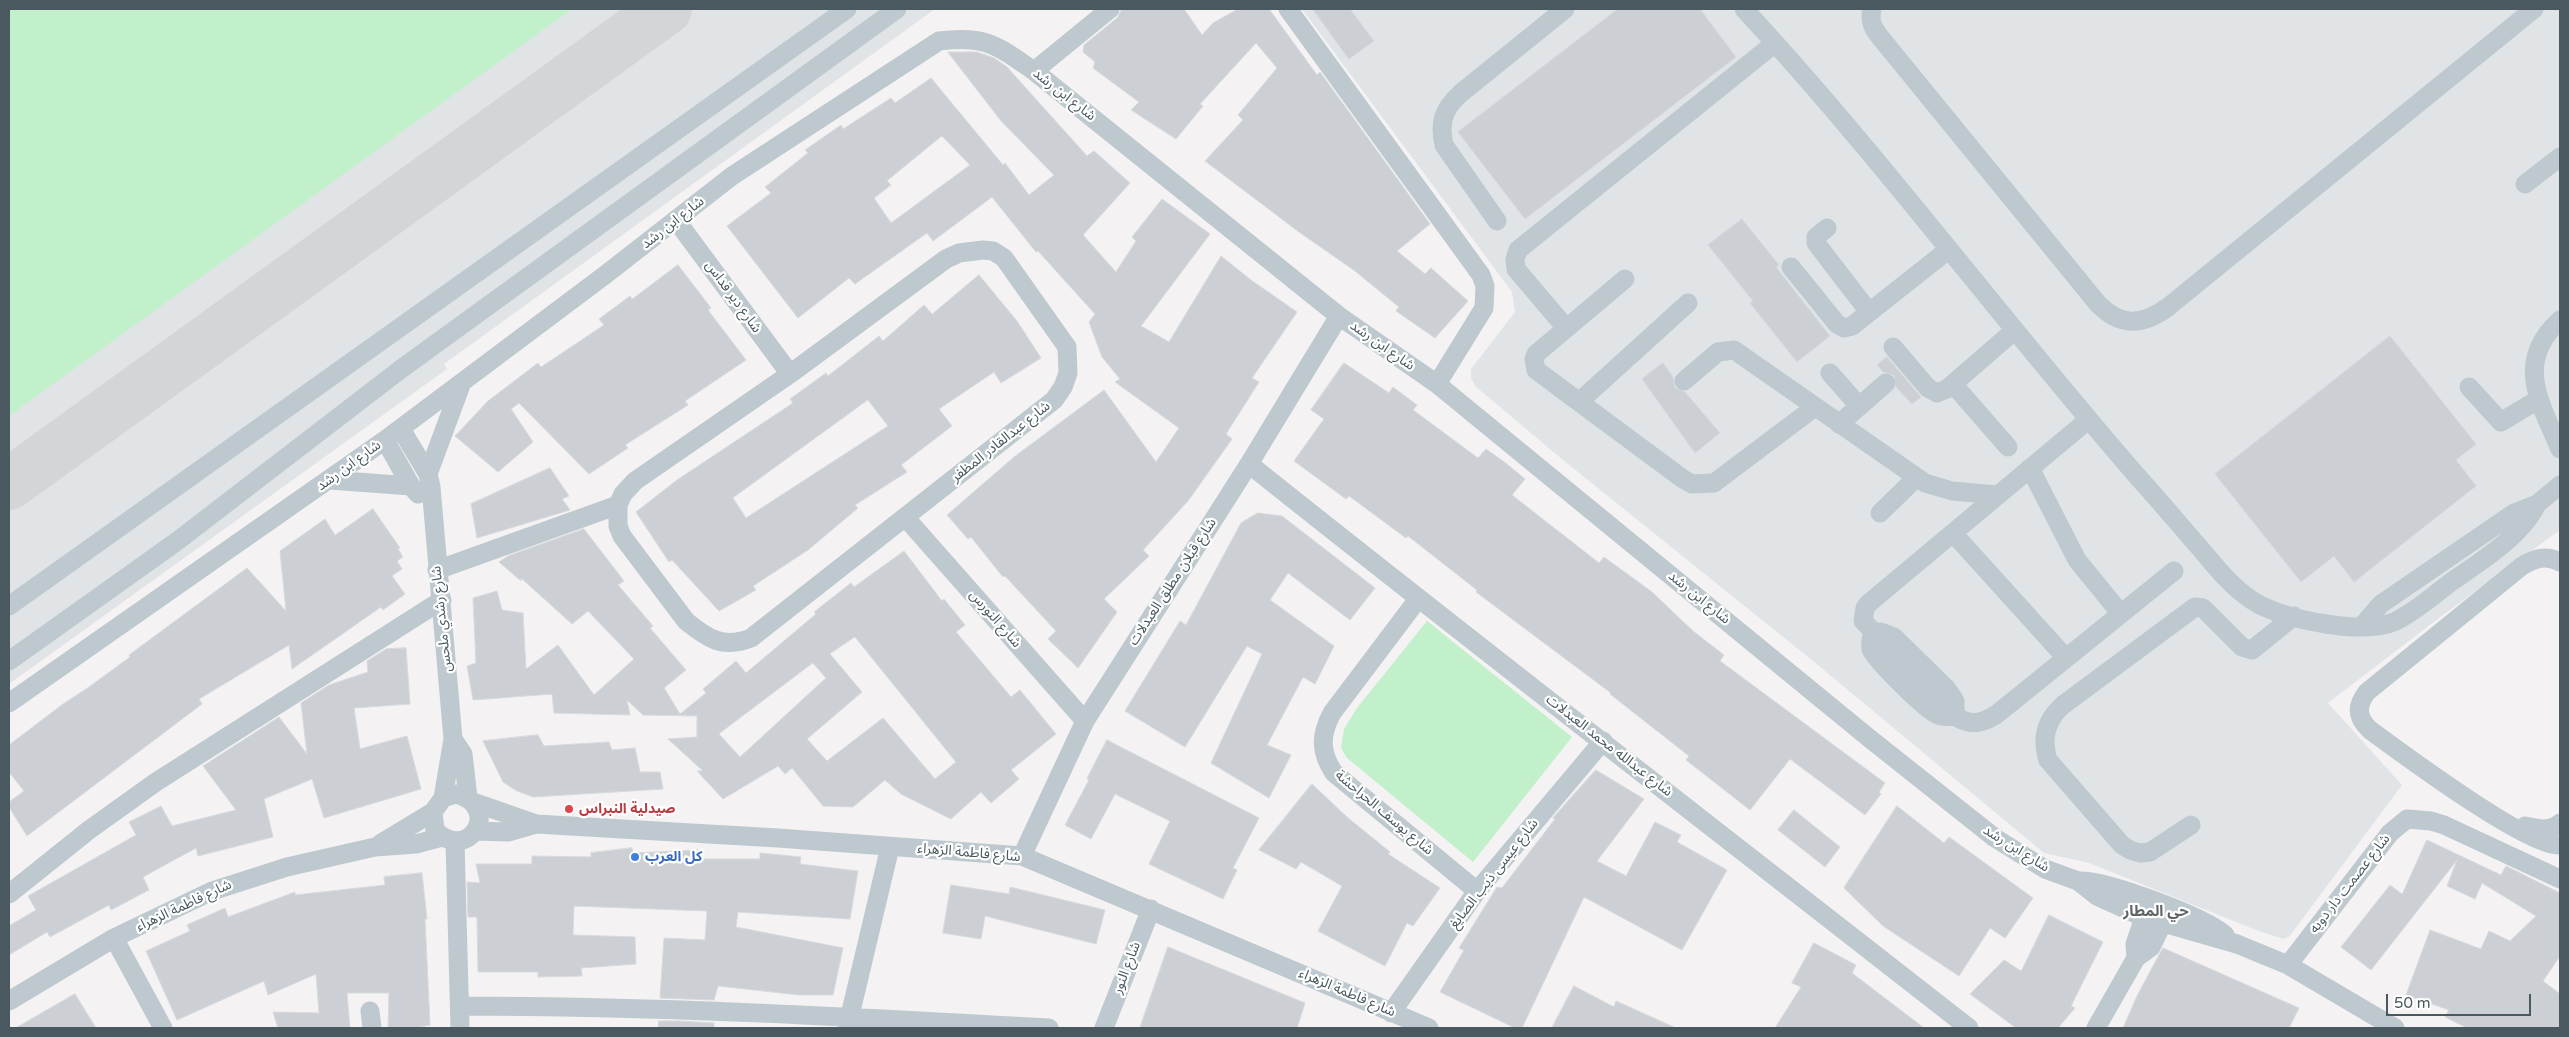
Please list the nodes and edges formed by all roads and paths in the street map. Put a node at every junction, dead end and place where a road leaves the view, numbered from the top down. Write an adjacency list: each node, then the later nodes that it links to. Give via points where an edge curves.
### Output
1 (847, 9): 62 (street)
2 (897, 9): 66 (street, via 408,363 176,542)
3 (1110, 9): 10 (street)
4 (1288, 9): 30 (street, via 1481,274 1486,286 1484,308)
5 (1564, 9): 14 (street, via 1461,93 1443,116 1441,131 1444,145)
6 (1744, 9): 9 (street)
7 (1872, 9): 8 (street, via 1873,28 2098,304 2107,313 2132,322 2145,320 2168,307)
8 (2534, 9)
9 (1775, 43): 16 (street, via 1814,85); 23 (street, via 1518,250 1516,269)
10 (1034, 71): 13 (street, شارع ابن رشد, via 987,41 962,38 939,41 732,176); 21 (street, شارع ابن رشد)
11 (2560, 157): 12 (street)
12 (2525, 184)
13 (676, 220): 27 (street, شارع دير قداس); 32 (street, شارع ابن رشد)
14 (1497, 221)
15 (1827, 228): 20 (street, via 1816,237 1816,243)
16 (1948, 250): 20 (street); 24 (street)
17 (1791, 267): 20 (street, via 1840,327 1848,328)
18 (1625, 279): 23 (street)
19 (1688, 303): 35 (street)
20 (1869, 312)
21 (1339, 316): 30 (street, شارع ابن رشد); 44 (street, شارع قبلان مطلق العبدلات)
22 (2560, 320): 34 (street, via 2538,349 2534,382)
23 (1566, 328): 35 (street, via 1536,354 1534,364 1536,370)
24 (2014, 330): 31 (street); 38 (street)
25 (1893, 347): 31 (street, via 1932,391 1943,392)
26 (1830, 373): 36 (street)
27 (790, 374): 53 (street, شارع عبدالقادر المظفر, via 635,481); 55 (street, شارع عبدالقادر المظفر, via 946,260 959,253 983,250 994,251 1004,258 1067,347 1068,373 1063,387 1054,400)
28 (1684, 381): 37 (street, via 1718,352 1734,350)
29 (1886, 383): 36 (street)
30 (1437, 384): 87 (street, شارع ابن رشد, via 1995,838 2045,869 2078,881 2097,896)
31 (1953, 384): 42 (street)
32 (460, 385): 40 (street, شارع ابن رشد); 46 (street)
33 (2469, 387): 34 (street, via 2501,422)
34 (2539, 399): 43 (street)
35 (1580, 402): 37 (street, via 1683,479 1703,485 1723,477)
36 (1860, 406): 39 (street)
37 (1815, 407): 39 (street)
38 (2088, 420): 45 (street); 64 (street, via 2225,577 2259,604)
39 (1839, 424): 47 (street)
40 (401, 429): 41 (street, شارع ابن رشد); 46 (street, شارع رشدي ملحس)
41 (385, 440): 48 (street, شارع ابن رشد); 50 (street)
42 (2008, 447)
43 (2560, 449)
44 (1249, 464): 60 (street, شارع عبدالله محمد العبدلات); 68 (street, شارع قبلان مطلق العبدلات)
45 (2030, 468): 51 (street); 63 (street, via 2077,560)
46 (428, 474): 52 (street, شارع رشدي ملحس)
47 (1916, 478): 51 (street, via 1943,490); 54 (street)
48 (330, 480): 50 (street); 67 (street, شارع ابن رشد)
49 (2560, 485): 64 (street, via 2537,504 2519,530 2404,616 2384,625 2362,626)
50 (411, 486): 52 (street)
51 (1997, 495): 56 (street)
52 (430, 500): 58 (street, شارع رشدي ملحس)
53 (618, 505): 55 (street, شارع عبدالقادر المظفر, via 618,526 628,544 686,621 722,644 751,638); 58 (street)
54 (1880, 513)
55 (905, 516): 68 (street, شارع النورس)
56 (1953, 532): 65 (street); 65 (street, via 1865,608 1864,621 1873,634 1955,716 1970,723 1989,719)
57 (2560, 562): 73 (street, via 2542,557 2522,566 2360,701 2358,712 2370,730 2449,787)
58 (437, 570): 61 (street, شارع رشدي ملحس)
59 (2174, 572): 63 (street)
60 (1418, 599): 70 (street, شارع عبدالله محمد العبدلات); 84 (street, شارع يوسف الحراحشة, via 1332,713 1325,727 1323,748 1334,773)
61 (442, 600): 69 (street, شارع رشدي ملحس); 85 (street, via 156,782)
62 (9, 606)
63 (2121, 614): 65 (street)
64 (2294, 616): 76 (street, via 2256,648 2247,650 2203,608 2195,608 2063,705 2047,725 2045,750 2048,760 2122,845 2140,853 2150,852)
65 (2066, 658)
66 (9, 662)
67 (9, 703)
68 (1085, 721): 82 (street, شارع قبلان مطلق العبدلات)
69 (454, 739): 71 (street, شارع رشدي ملحس, via 462,754); 72 (street, شارع رشدي ملحس)
70 (1603, 741): 84 (street, شارع عيسى ذيب الصايغ); 101 (street, شارع عبدالله محمد العبدلات)
71 (471, 800): 72 (street, via 456,794); 75 (street, شارع فاطمة الزهراء); 77 (street, via 478,811 479,822)
72 (438, 805): 78 (street, via 432,821 436,830); 80 (street, شارع فاطمة الزهراء)
73 (2507, 822): 74 (street, via 2542,830); 79 (street)
74 (2560, 823)
75 (536, 824): 77 (street, شارع فاطمة الزهراء, via 508,832); 81 (street, شارع فاطمة الزهراء)
76 (2190, 825)
77 (475, 832): 78 (street, via 470,837)
78 (448, 839): 80 (street, شارع فاطمة الزهراء); 93 (street)
79 (2560, 845)
80 (375, 846): 89 (street, شارع فاطمة الزهراء, via 246,878)
81 (890, 847): 82 (street, شارع فاطمة الزهراء); 95 (street)
82 (1022, 856): 86 (street, شارع فاطمة الزهراء)
83 (2560, 879): 91 (street, شارع عصمت دار دويه, via 2444,825 2407,819 2390,833)
84 (1477, 891): 94 (street, شارع عيسى ذيب الصايغ)
85 (9, 894)
86 (1151, 908): 94 (street, شارع فاطمة الزهراء); 99 (street, شارع النور)
87 (2147, 909): 88 (street, شارع ابن رشد); 90 (street, via 2135,944)
88 (2167, 916): 90 (street, via 2151,947); 91 (street, شارع ابن رشد)
89 (114, 938): 92 (street, شارع فاطمة الزهراء); 96 (street)
90 (2136, 958): 102 (street)
91 (2288, 965): 103 (street, شارع ابن رشد)
92 (9, 1001)
93 (460, 1006): 95 (street, via 537,1006); 97 (street)
94 (1391, 1012): 100 (street, شارع فاطمة الزهراء)
95 (848, 1023): 98 (street)
96 (163, 1028)
97 (460, 1028)
98 (1049, 1028)
99 (1104, 1028)
100 (1429, 1028)
101 (1969, 1028)
102 (2096, 1028)
103 (2395, 1028)

